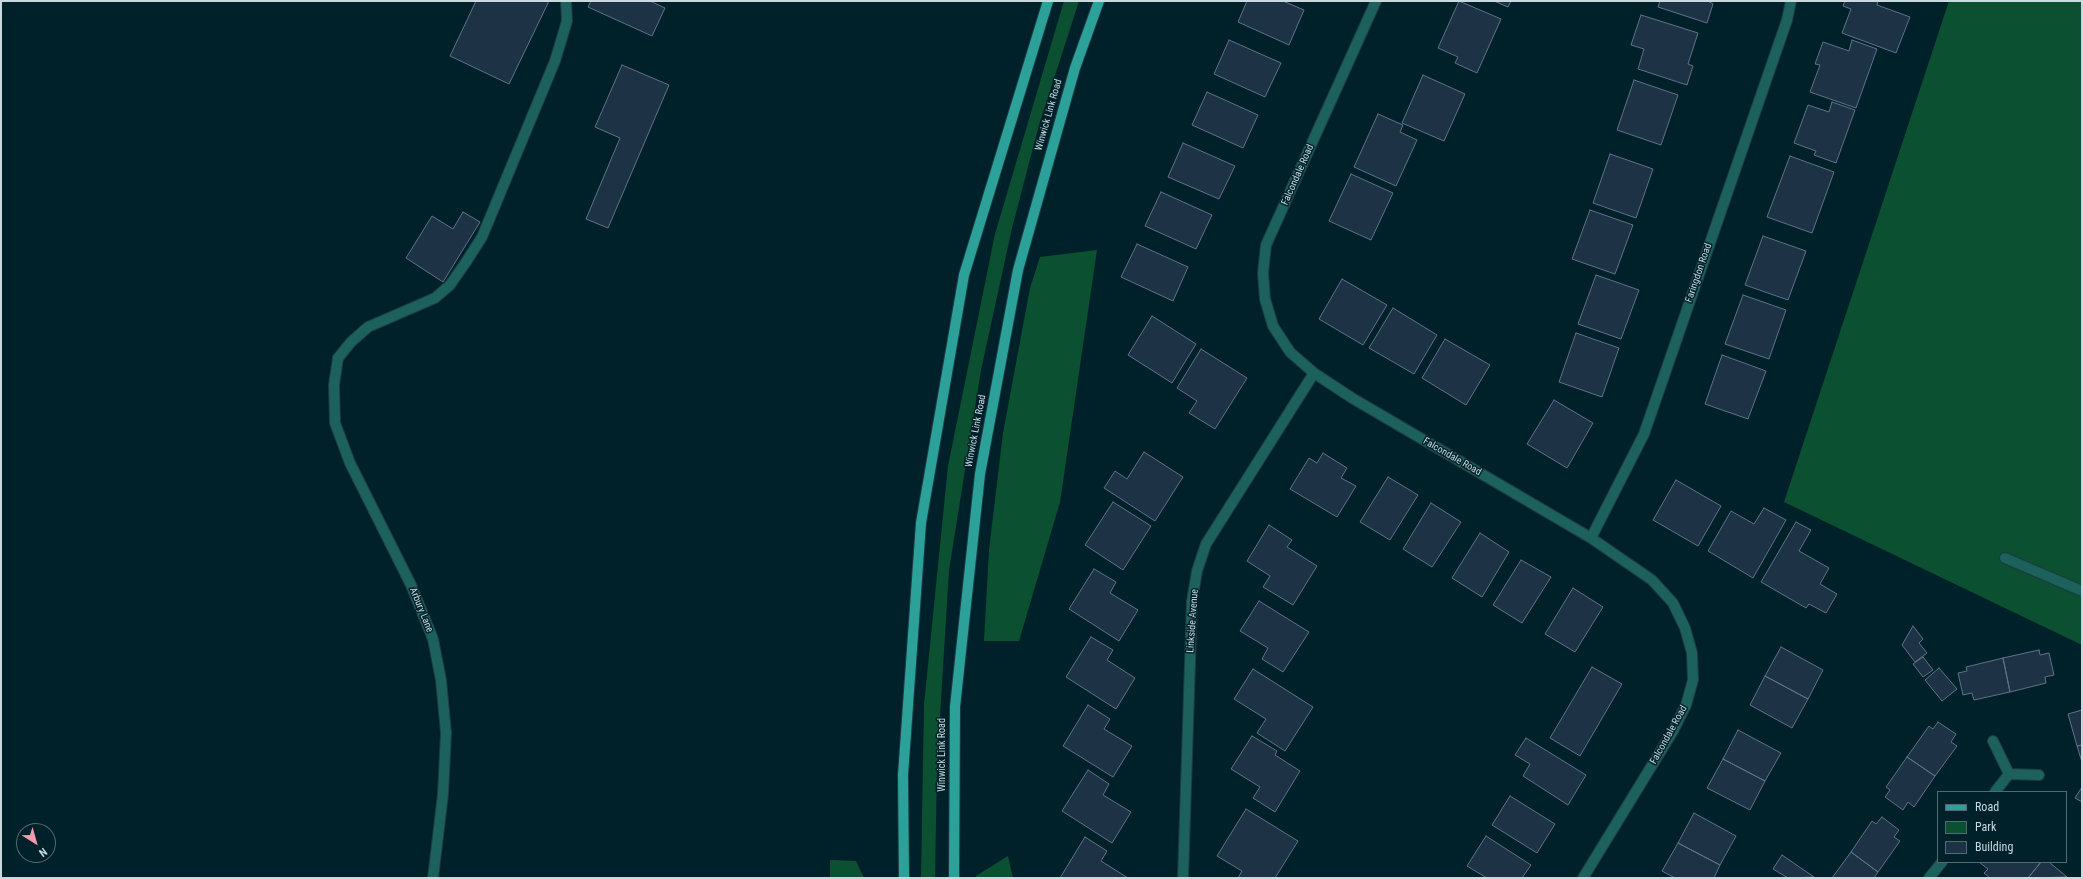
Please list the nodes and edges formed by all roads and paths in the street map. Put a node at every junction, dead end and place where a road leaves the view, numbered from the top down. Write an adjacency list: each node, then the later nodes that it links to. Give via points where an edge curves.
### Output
1 (566, 1): 15 (street, Arbury Lane, via 567,22 555,61 482,237 450,284 435,298 368,327 338,358 334,385 335,423 350,463 411,585 432,639 441,680 446,733 443,794)
2 (1048, 1): 16 (main road, via 964,275 922,523 903,774)
3 (1100, 1): 17 (main road, Winwick Link Road, via 1075,68 1018,270 980,474 954,707)
4 (1376, 1): 6 (street, Falcondale Road, via 1266,245 1263,273 1265,299 1273,326 1290,352)
5 (1791, 1): 7 (street, Faringdon Road, via 1787,20 1644,434)
6 (1314, 373): 7 (street, Falcondale Road, via 1352,398); 18 (street, Linkside Avenue, via 1206,544 1197,571 1192,601)
7 (1591, 538): 19 (street, Falcondale Road, via 1652,580 1673,603 1685,628 1692,653 1693,680 1686,705 1674,731)
8 (2004, 558): 9 (street)
9 (2082, 591)
10 (1992, 741): 11 (street)
11 (2009, 774): 12 (street); 13 (street)
12 (2039, 775)
13 (1996, 791)
14 (1941, 863): 20 (street)
15 (434, 878)
16 (904, 878)
17 (954, 878)
18 (1183, 878)
19 (1582, 878)
20 (1929, 878)

